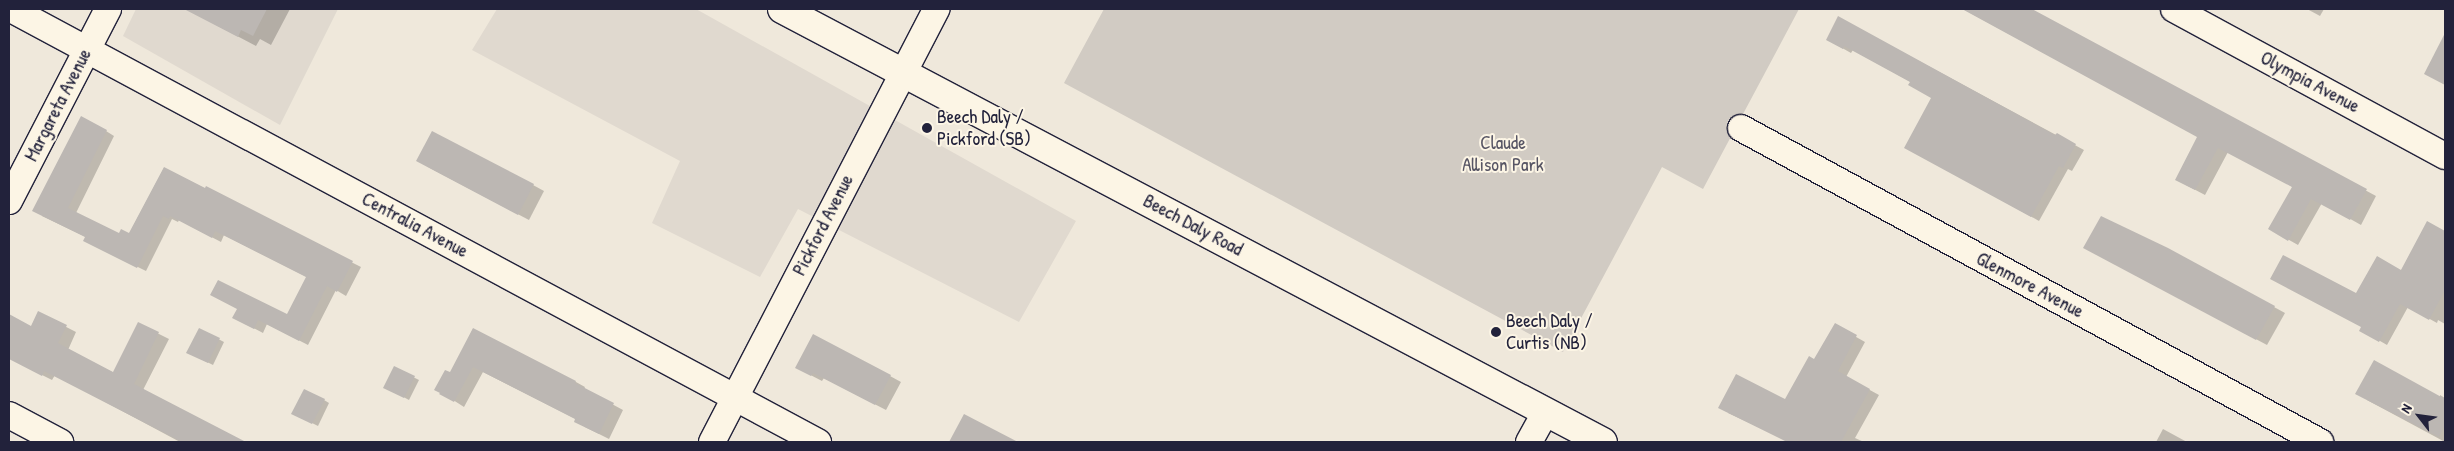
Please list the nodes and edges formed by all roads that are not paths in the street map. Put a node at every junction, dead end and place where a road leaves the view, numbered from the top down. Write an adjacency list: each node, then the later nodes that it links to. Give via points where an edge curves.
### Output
1 (11, 9): 6 (street, Centralia Avenue)
2 (108, 9): 6 (street, Margareta Avenue)
3 (782, 9): 7 (main road, Beech Daly Road)
4 (936, 9): 7 (street, Pickford Avenue)
5 (2174, 9): 9 (street, Olympia Avenue)
6 (87, 50): 10 (street, Margareta Avenue); 11 (street, Centralia Avenue)
7 (902, 73): 11 (street, Pickford Avenue); 12 (main road, Beech Daly Road)
8 (1741, 128): 19 (street, Glenmore Avenue)
9 (2445, 156)
10 (9, 201)
11 (734, 397): 15 (street, Pickford Avenue); 16 (street, Centralia Avenue)
12 (1546, 411): 17 (street); 18 (main road, Beech Daly Road)
13 (9, 415): 14 (street)
14 (60, 442)
15 (712, 442)
16 (818, 442)
17 (1529, 442)
18 (1603, 442)
19 (2320, 442)

